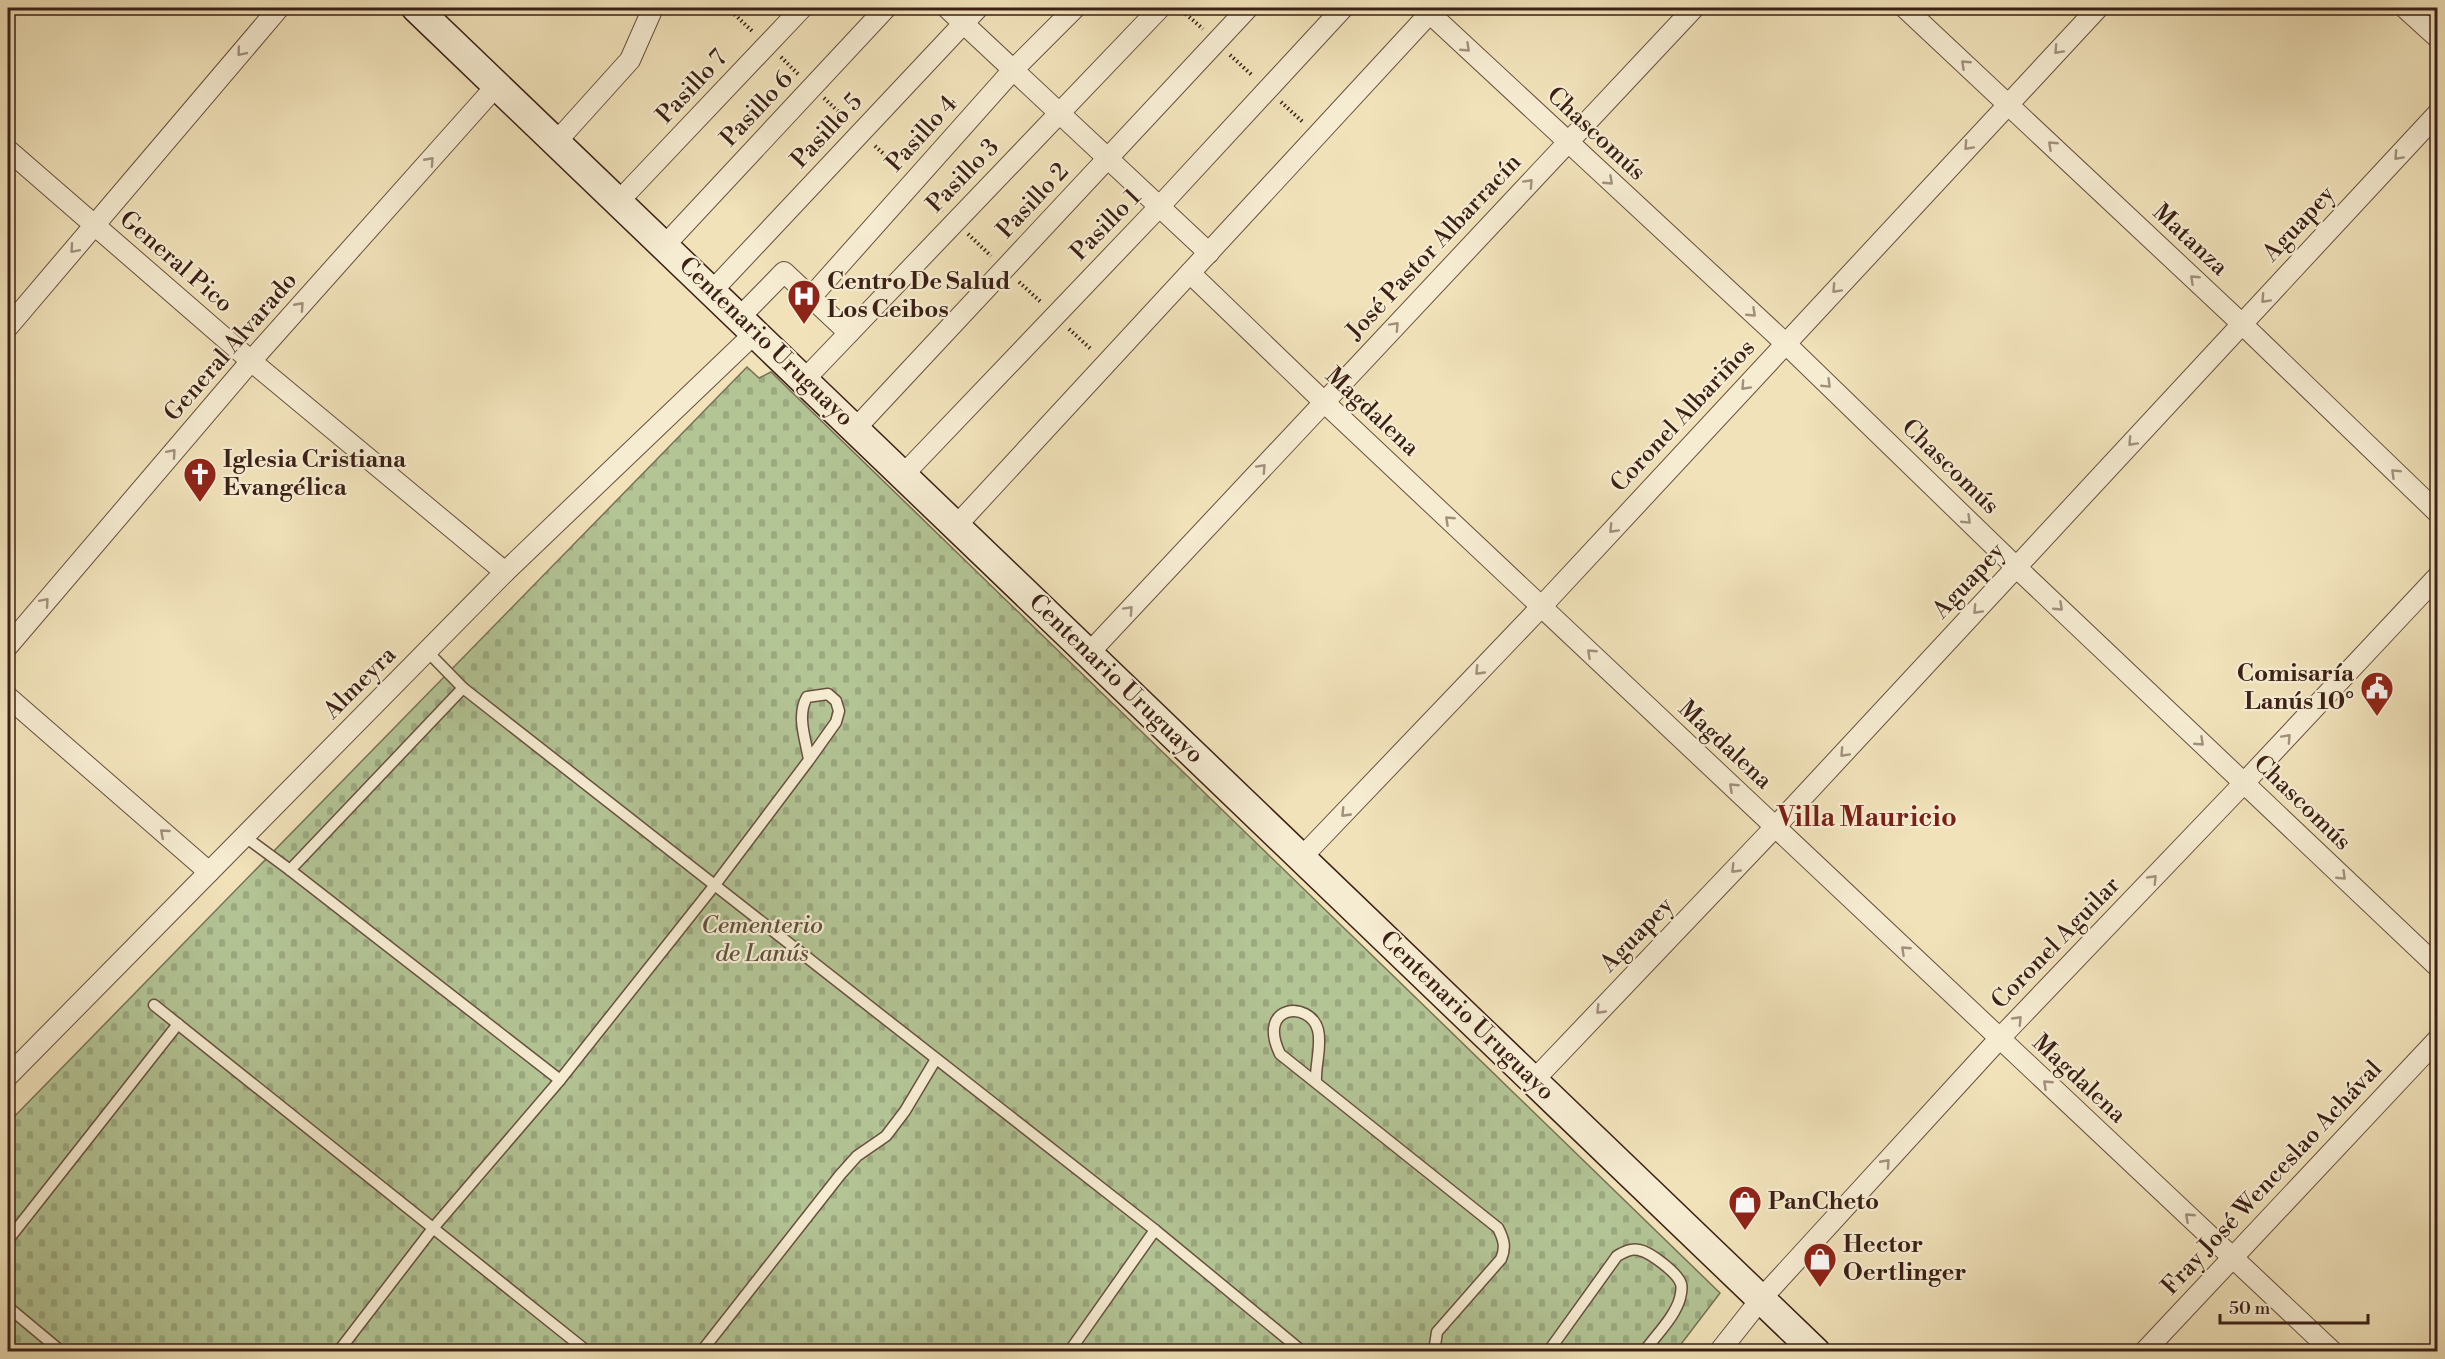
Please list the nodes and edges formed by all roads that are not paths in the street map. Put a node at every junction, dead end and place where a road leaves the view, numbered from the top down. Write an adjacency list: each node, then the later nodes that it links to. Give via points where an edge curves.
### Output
1 (279, 8): 30 (street, one-way to 30)
2 (416, 8): 20 (main road, Centenario Uruguayo)
3 (653, 8): 24 (street, via 630,60)
4 (802, 8): 28 (street, Pasillo 7)
5 (886, 8): 31 (street, Pasillo 6)
6 (947, 8): 17 (street)
7 (978, 8): 17 (street, Pasillo 5)
8 (1075, 8): 19 (street, Pasillo 4)
9 (1160, 8): 22 (street, Pasillo 3)
10 (1248, 8): 27 (street, Pasillo 2)
11 (1343, 8): 29 (street, Pasillo 1)
12 (1694, 8): 25 (street, José Pastor Albarracín)
13 (1905, 8): 21 (street, Matanza, one-way to 13)
14 (2098, 8): 21 (street, Coronel Albariños, one-way to 21)
15 (2405, 8): 18 (street)
16 (1427, 10): 25 (street, Chascomús, one-way to 25); 32 (street)
17 (964, 23): 19 (street); 34 (street, Pasillo 5)
18 (2438, 38)
19 (1013, 70): 22 (street); 35 (street, Pasillo 4)
20 (497, 85): 24 (main road, Centenario Uruguayo); 41 (street, General Alvarado, one-way to 20)
21 (2008, 104): 36 (street, Matanza, one-way to 21); 40 (street, Coronel Albariños, one-way to 40)
22 (1059, 113): 27 (street); 39 (street, Pasillo 3)
23 (2438, 113): 36 (street, Aguapey, one-way to 36)
24 (556, 141): 28 (main road, Centenario Uruguayo)
25 (1567, 142): 40 (street, Chascomús, one-way to 40); 43 (street, José Pastor Albarracín, one-way to 25)
26 (8, 150): 30 (street, General Pico)
27 (1107, 158): 29 (street); 44 (street, Pasillo 2)
28 (619, 201): 31 (main road, Centenario Uruguayo)
29 (1159, 207): 32 (street); 45 (street, Pasillo 1)
30 (95, 226): 38 (street, one-way to 38); 41 (street, General Pico)
31 (665, 245): 34 (main road, Centenario Uruguayo)
32 (1209, 253): 33 (street)
33 (1190, 273): 43 (street, Magdalena); 47 (street)
34 (712, 290): 37 (main road, Centenario Uruguayo)
35 (811, 297): 37 (street, Almeyra, via 784,272); 39 (street)
36 (2241, 324): 46 (street, Matanza, one-way to 36); 48 (street, Aguapey, one-way to 48)
37 (748, 325): 42 (main road, Centenario Uruguayo); 49 (street, Almeyra)
38 (8, 327)
39 (849, 333): 42 (street, Pasillo 3)
40 (1785, 343): 48 (street, Chascomús, one-way to 48); 51 (street, Coronel Albariños, one-way to 51)
41 (251, 361): 49 (street, General Pico); 52 (street, General Alvarado, one-way to 41)
42 (804, 380): 44 (main road, Centenario Uruguayo)
43 (1324, 402): 51 (street, Magdalena, one-way to 43); 54 (street, José Pastor Albarracín, one-way to 43)
44 (855, 429): 45 (main road, Centenario Uruguayo)
45 (903, 475): 47 (main road, Centenario Uruguayo)
46 (2438, 513)
47 (956, 526): 54 (main road, Centenario Uruguayo)
48 (2016, 567): 58 (street, Chascomús, one-way to 58); 59 (street, Aguapey, one-way to 59)
49 (505, 572): 53 (street, Almeyra)
50 (2438, 576): 58 (street, Coronel Aguilar, one-way to 50)
51 (1541, 607): 59 (street, Magdalena, one-way to 51); 61 (street, Coronel Albariños, one-way to 61)
52 (8, 646)
53 (427, 651): 55 (lane); 60 (street, Almeyra)
54 (1089, 653): 61 (main road, Centenario Uruguayo)
55 (463, 688): 62 (lane); 64 (lane)
56 (8, 697): 63 (street, one-way to 56)
57 (809, 760): 57 (lane, via 802,706 807,698 828,694 839,711 836,722); 64 (lane)
58 (2244, 783): 65 (street, Chascomús, one-way to 65); 68 (street, Coronel Aguilar, one-way to 58)
59 (1775, 827): 68 (street, Magdalena, one-way to 59); 73 (street, Aguapey, one-way to 73)
60 (244, 836): 62 (lane); 63 (street, Almeyra)
61 (1302, 857): 73 (main road, Centenario Uruguayo)
62 (290, 870): 72 (lane)
63 (209, 872): 71 (street, Almeyra)
64 (714, 886): 70 (lane); 72 (lane)
65 (2438, 967)
66 (154, 1005): 67 (lane)
67 (178, 1024): 75 (lane); 77 (lane)
68 (2000, 1039): 78 (street, Magdalena, one-way to 68); 79 (street, Coronel Aguilar, one-way to 68)
69 (2438, 1039): 78 (street, Fray José Wenceslao Achával)
70 (936, 1059): 76 (lane); 84 (lane, via 886,1136 857,1156 840,1175)
71 (8, 1076)
72 (560, 1080): 75 (lane)
73 (1534, 1080): 79 (main road, Centenario Uruguayo)
74 (1316, 1082): 74 (lane, via 1318,1028 1299,1011 1287,1011 1277,1018 1272,1039 1280,1054); 87 (lane, via 1498,1228 1503,1237 1505,1249 1500,1259 1437,1332)
75 (435, 1227): 82 (lane); 83 (lane)
76 (1155, 1230): 85 (lane); 86 (lane)
77 (8, 1240)
78 (2231, 1258): 92 (street, Fray José Wenceslao Achával); 93 (street, Magdalena)
79 (1761, 1299): 90 (street, Coronel Aguilar); 91 (main road, Centenario Uruguayo)
80 (8, 1307): 81 (lane)
81 (62, 1352)
82 (338, 1352)
83 (588, 1352)
84 (700, 1352)
85 (1069, 1352)
86 (1303, 1352)
87 (1434, 1352)
88 (1548, 1352): 89 (lane, via 1617,1256 1638,1249 1676,1275 1681,1284 1676,1309)
89 (1644, 1352)
90 (1719, 1352)
91 (1816, 1352)
92 (2144, 1352)
93 (2332, 1352)

